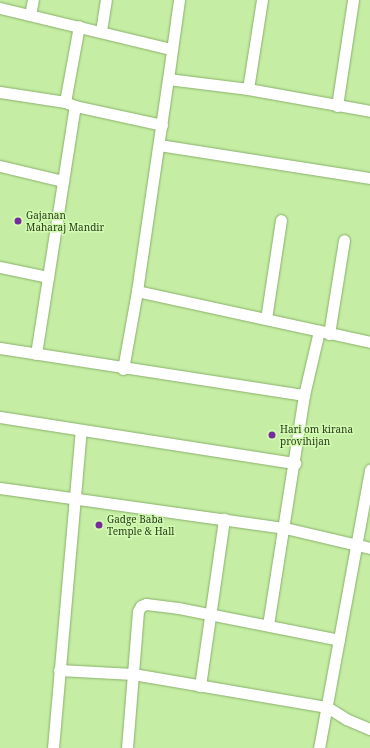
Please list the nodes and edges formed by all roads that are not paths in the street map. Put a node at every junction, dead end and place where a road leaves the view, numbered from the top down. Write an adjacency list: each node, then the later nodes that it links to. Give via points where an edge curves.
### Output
1 (33, 0): 7 (street)
2 (106, 0): 9 (street)
3 (179, 0): 10 (street)
4 (262, 0): 12 (street)
5 (352, 0): 15 (street)
6 (0, 8): 7 (street)
7 (30, 16): 8 (street)
8 (79, 26): 9 (street); 14 (street)
9 (101, 32): 10 (street)
10 (171, 49): 11 (street)
11 (168, 79): 12 (street); 17 (street)
12 (248, 89): 15 (street)
13 (0, 92): 14 (street)
14 (70, 104): 17 (street); 21 (street)
15 (337, 106): 16 (street)
16 (370, 111)
17 (162, 125): 18 (street)
18 (159, 145): 20 (street); 26 (street)
19 (0, 166): 21 (street)
20 (370, 178)
21 (63, 181): 25 (street)
22 (281, 220): 27 (street)
23 (344, 240): 28 (street)
24 (0, 267): 25 (street)
25 (48, 278): 31 (street)
26 (137, 291): 27 (street); 32 (street)
27 (266, 319): 28 (street)
28 (324, 332): 29 (street); 33 (street)
29 (370, 342)
30 (0, 348): 31 (street)
31 (36, 354): 32 (street)
32 (123, 369): 33 (street)
33 (304, 395): 36 (street)
34 (0, 417): 35 (street)
35 (81, 430): 36 (street); 39 (street)
36 (295, 463): 41 (street)
37 (370, 470): 42 (street)
38 (0, 488): 39 (street)
39 (74, 497): 40 (street); 47 (street)
40 (224, 519): 41 (street); 44 (street)
41 (285, 528): 42 (street); 45 (street)
42 (356, 546): 43 (street); 46 (street)
43 (370, 548)
44 (211, 614): 45 (street); 48 (street, via 146,604 141,606 138,610); 49 (street)
45 (268, 625): 46 (street)
46 (339, 640): 50 (street)
47 (59, 670): 48 (street); 52 (street)
48 (133, 674): 49 (street); 53 (street)
49 (200, 686): 50 (street)
50 (327, 707): 51 (street, via 346,719); 54 (street)
51 (370, 729)
52 (53, 748)
53 (127, 748)
54 (319, 748)

